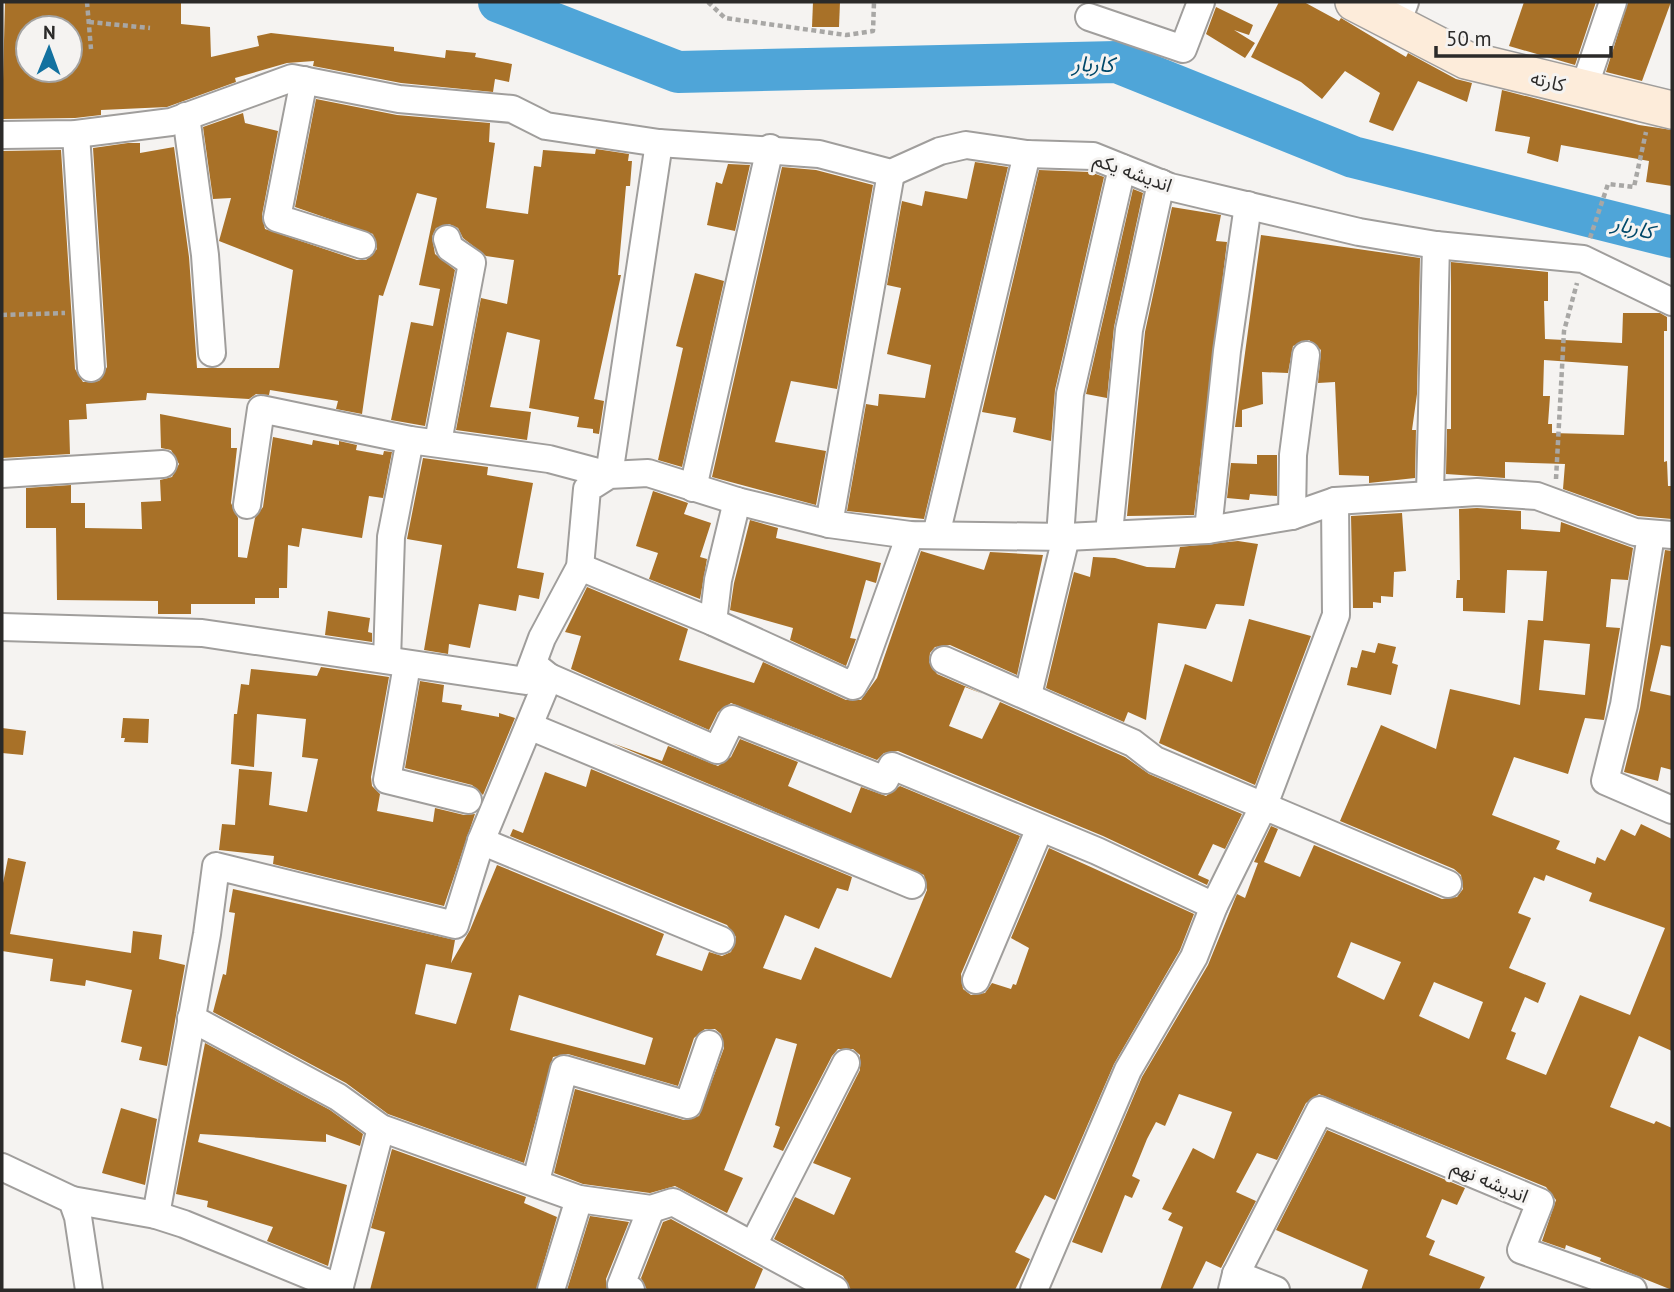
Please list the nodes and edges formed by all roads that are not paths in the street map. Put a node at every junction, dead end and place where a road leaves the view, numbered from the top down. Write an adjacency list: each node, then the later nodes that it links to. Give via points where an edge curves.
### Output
1 (1201, 2): 5 (street, via 1183,48)
2 (1353, 2): 4 (street, کارته)
3 (1613, 2): 7 (street)
4 (1401, 13): 7 (street, کارته, via 1465,60)
5 (1089, 17)
6 (304, 80): 9 (street, via 292,78); 12 (street, via 398,99 512,109 546,126); 20 (street, via 277,218)
7 (1583, 90): 8 (street, کارته)
8 (1662, 107)
9 (186, 116): 10 (street); 23 (street, via 205,255)
10 (76, 134): 11 (street); 25 (street)
11 (2, 135)
12 (659, 143): 13 (street); 30 (street)
13 (770, 148): 16 (street, via 819,154); 31 (street)
14 (1027, 154): 15 (street, اندیشه یکم, via 1093,156); 16 (street, اندیشه یکم, via 966,145); 40 (street)
15 (1122, 168): 17 (street, اندیشه یکم); 42 (street, via 1070,394)
16 (891, 173): 37 (street)
17 (1161, 183): 18 (street, اندیشه یکم); 39 (street, via 1129,330)
18 (1248, 205): 21 (street, اندیشه یکم); 38 (street)
19 (447, 239): 27 (street, via 450,248 472,263)
20 (362, 244)
21 (1437, 245): 22 (street, اندیشه یکم, via 1583,259); 32 (street)
22 (1672, 302)
23 (212, 353)
24 (1306, 355): 36 (street, via 1293,455)
25 (91, 369)
26 (410, 440): 27 (street); 35 (street, via 261,409); 47 (street, via 391,537)
27 (438, 442): 30 (street, via 549,459)
28 (163, 464): 29 (street)
29 (2, 474)
30 (609, 475): 31 (street, via 648,473); 43 (street, via 587,489)
31 (693, 488): 33 (street)
32 (1430, 494): 34 (street); 41 (street, via 1537,496)
33 (737, 501): 37 (street); 44 (street)
34 (1335, 501): 36 (street); 52 (street, via 1336,615)
35 (247, 505)
36 (1292, 516): 38 (street)
37 (829, 524): 40 (street)
38 (1208, 530): 39 (street)
39 (1109, 533): 42 (street)
40 (923, 535): 42 (street); 44 (street, via 853,686)
41 (1662, 535): 53 (street, via 1605,781)
42 (1063, 537): 49 (street)
43 (580, 567): 44 (street); 48 (street, via 542,638)
44 (713, 622)
45 (2, 627): 47 (street, via 202,633)
46 (944, 660): 49 (street)
47 (397, 662): 48 (street, via 526,681); 51 (street, via 387,780)
48 (541, 671): 50 (street); 54 (street, via 718,750 732,719 885,780 892,766)
49 (1028, 695): 52 (street, via 1133,743 1155,760)
50 (529, 726): 55 (street); 57 (street)
51 (468, 800)
52 (1264, 805): 56 (street); 58 (street)
53 (1672, 810)
54 (1040, 828): 58 (street); 60 (street)
55 (481, 841): 59 (street); 61 (street, via 455,925 216,866)
56 (1448, 884)
57 (912, 885)
58 (1214, 906): 78 (street, via 1194,957 1128,1070)
59 (721, 940)
60 (976, 980)
61 (191, 1018): 64 (street, via 338,1097); 70 (street)
62 (709, 1044): 66 (street, via 688,1105 564,1069)
63 (846, 1063): 71 (street)
64 (381, 1128): 66 (street); 73 (street)
65 (2, 1167): 68 (street)
66 (536, 1181): 67 (street)
67 (579, 1199): 69 (street); 75 (street)
68 (72, 1200): 70 (street); 74 (street)
69 (651, 1209): 71 (street, via 673,1202); 76 (street, via 621,1285)
70 (156, 1215): 73 (street)
71 (753, 1245): 77 (street)
72 (1234, 1282): 79 (street); 80 (street, اندیشه نهم, via 1320,1110 1540,1202 1521,1250)
73 (339, 1289)
74 (89, 1290)
75 (551, 1290)
76 (631, 1290)
77 (835, 1290)
78 (1034, 1290)
79 (1276, 1290)
80 (1633, 1290)

